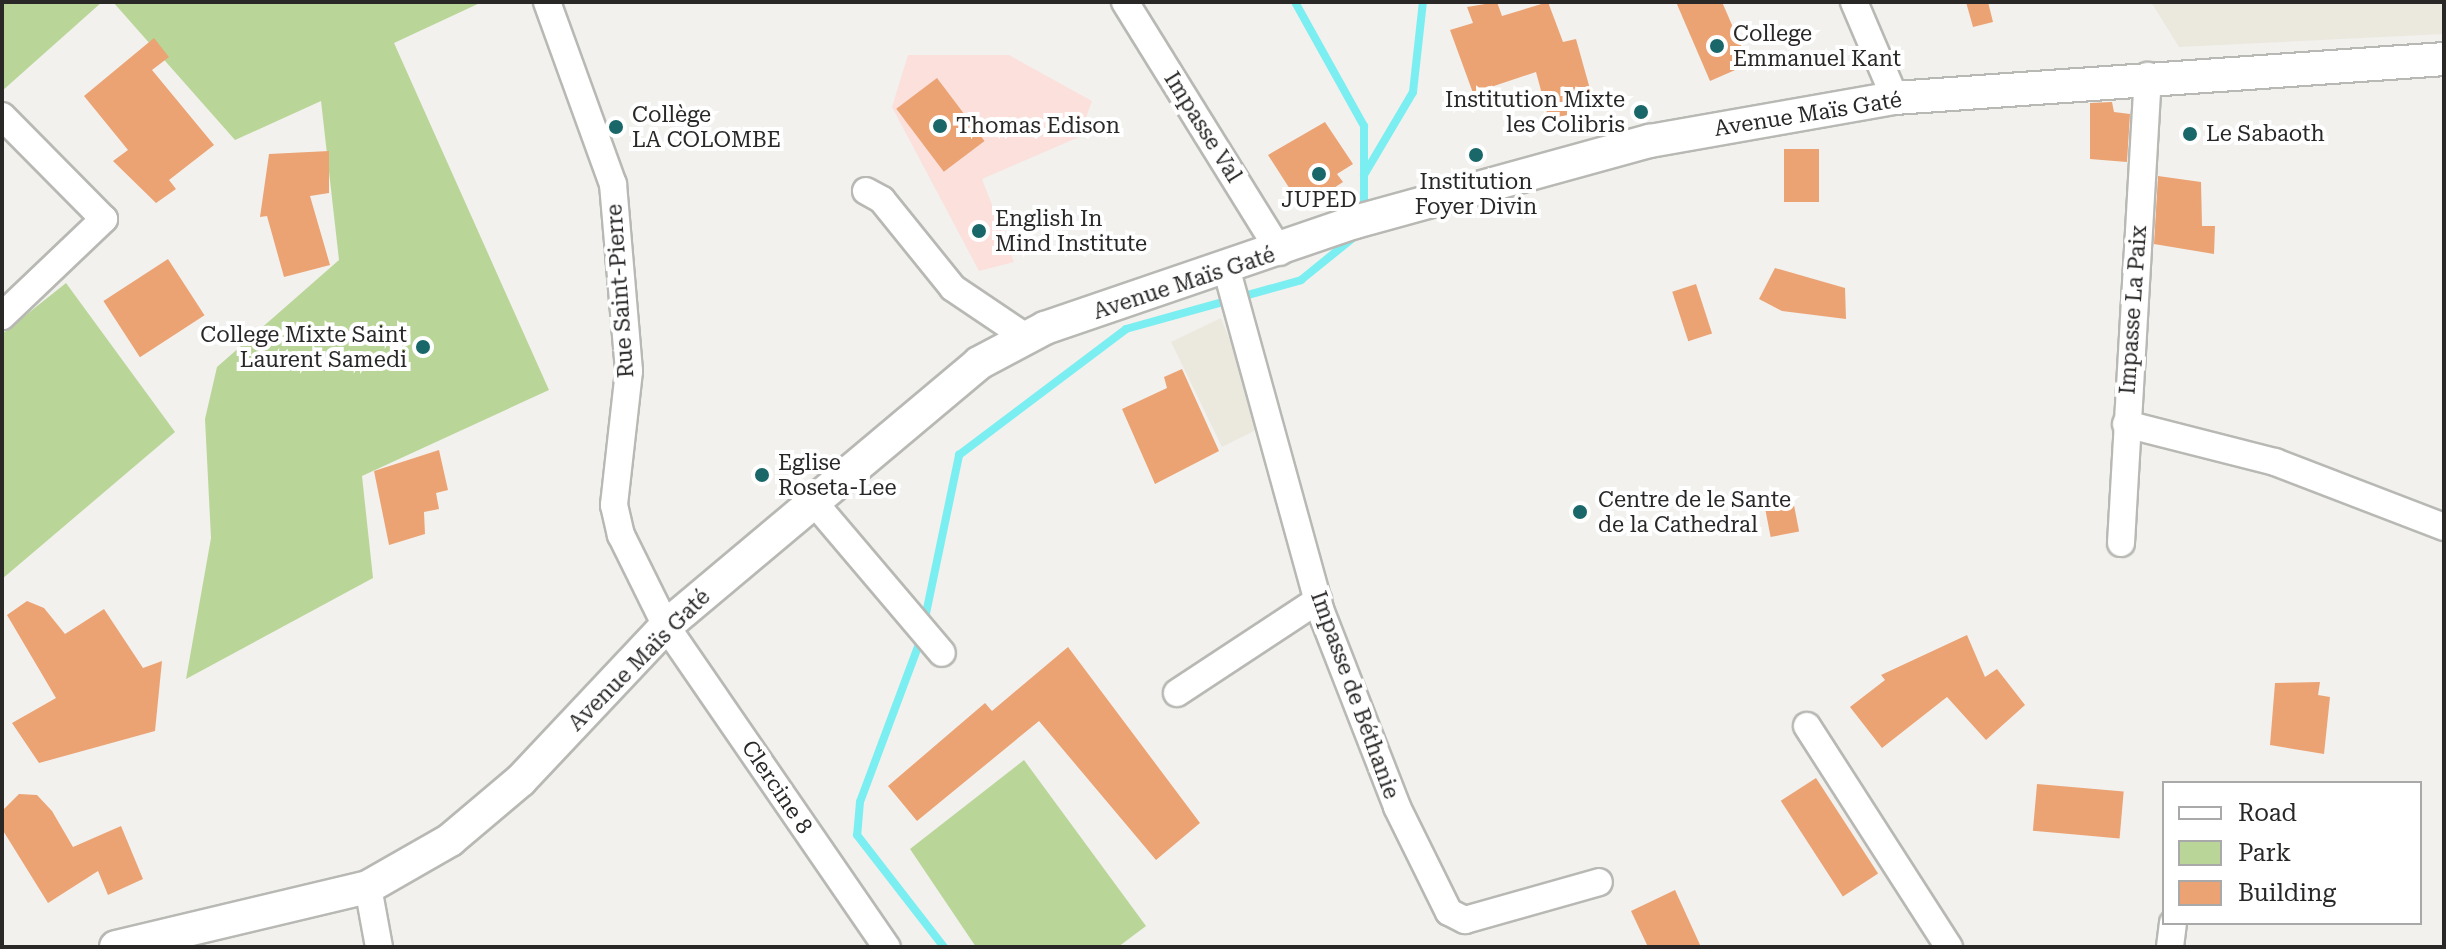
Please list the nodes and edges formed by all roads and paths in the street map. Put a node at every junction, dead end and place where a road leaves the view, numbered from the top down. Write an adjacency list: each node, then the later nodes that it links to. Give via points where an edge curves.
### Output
1 (1125, 2): 9 (street, Impasse Val)
2 (1854, 2): 6 (street)
3 (545, 3): 18 (street, Rue Saint-Pierre, via 613,184 629,371 614,505 633,569)
4 (2444, 59): 5 (street, Avenue Maïs Gaté)
5 (2148, 76): 6 (street, Avenue Maïs Gaté); 13 (street, Impasse La Paix)
6 (1895, 98): 9 (street, Avenue Maïs Gaté, via 1650,141 1365,220)
7 (2, 116): 11 (street, via 104,219)
8 (866, 191): 12 (street, via 882,200 953,288)
9 (1280, 252): 10 (street, Avenue Maïs Gaté)
10 (1229, 278): 12 (street, Avenue Maïs Gaté); 17 (street, Impasse de Béthanie)
11 (2, 316)
12 (1027, 338): 14 (street, Avenue Maïs Gaté, via 979,363)
13 (2126, 424): 15 (street, via 2275,462); 16 (street, Impasse La Paix)
14 (813, 501): 18 (street, Avenue Maïs Gaté); 19 (street)
15 (2444, 527)
16 (2121, 543)
17 (1318, 600): 20 (street); 22 (street, Impasse de Béthanie, via 1397,807 1449,912 1465,920)
18 (666, 626): 23 (street, Avenue Maïs Gaté, via 521,780 450,840); 28 (street, Clercine 8)
19 (942, 653)
20 (1177, 693)
21 (1807, 726): 29 (street)
22 (1599, 882)
23 (368, 887): 25 (street, Avenue Maïs Gaté); 27 (street)
24 (2173, 925): 30 (street)
25 (164, 941): 26 (street, Avenue Maïs Gaté)
26 (116, 947)
27 (379, 947)
28 (887, 947)
29 (1949, 947)
30 (2170, 947)

